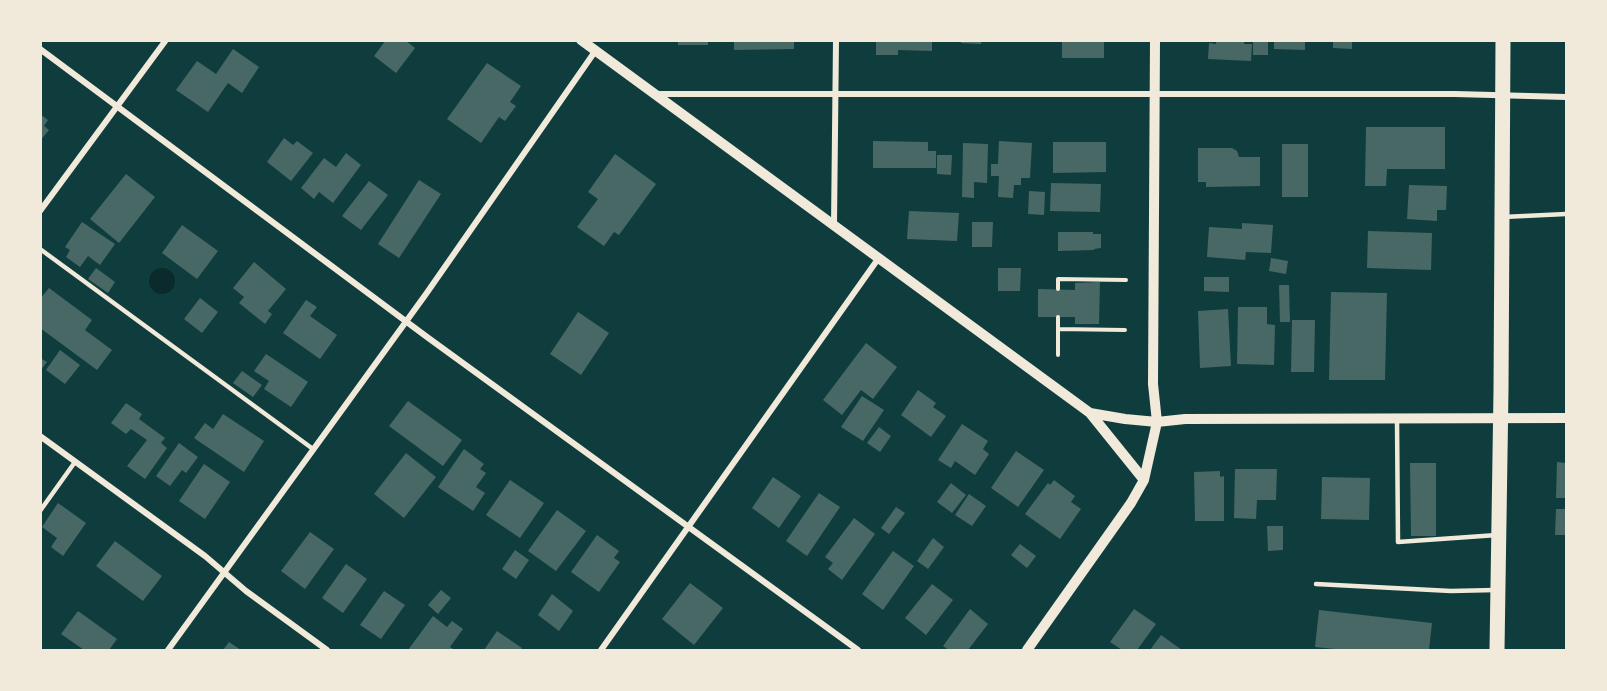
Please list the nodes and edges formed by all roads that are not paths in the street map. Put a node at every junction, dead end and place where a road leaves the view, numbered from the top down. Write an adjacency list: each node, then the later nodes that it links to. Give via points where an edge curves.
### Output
1 (166, 40): 13 (street)
2 (581, 40): 7 (street)
3 (836, 40): 8 (street)
4 (1155, 40): 10 (street)
5 (1503, 40): 11 (main road)
6 (40, 49): 13 (street)
7 (596, 50): 9 (street); 20 (street)
8 (835, 93): 9 (street); 10 (street); 17 (street)
9 (657, 94): 17 (street)
10 (1154, 95): 11 (street); 25 (street, via 1153,384)
11 (1503, 96): 12 (street); 16 (main road)
12 (1566, 97)
13 (118, 105): 14 (street); 20 (street)
14 (40, 211)
15 (1566, 214): 16 (lane)
16 (1502, 217): 22 (main road)
17 (834, 224): 19 (street)
18 (40, 249): 27 (lane)
19 (878, 259): 21 (street); 31 (street)
20 (407, 321): 27 (street); 31 (street)
21 (1090, 413): 25 (street); 29 (street)
22 (1501, 417): 23 (street); 24 (street); 32 (main road)
23 (1566, 418)
24 (1396, 420): 25 (street); 32 (lane, via 1398,543)
25 (1157, 422): 29 (street)
26 (40, 436): 28 (street)
27 (313, 449): 33 (street)
28 (75, 462): 30 (lane); 33 (street)
29 (1144, 480): 40 (street)
30 (40, 512)
31 (689, 528): 38 (street); 39 (street)
32 (1499, 535): 35 (main road)
33 (224, 573): 36 (street); 37 (street)
34 (1316, 584): 35 (lane)
35 (1498, 590): 41 (main road)
36 (168, 651)
37 (327, 651)
38 (601, 651)
39 (858, 651)
40 (1027, 651)
41 (1497, 651)

